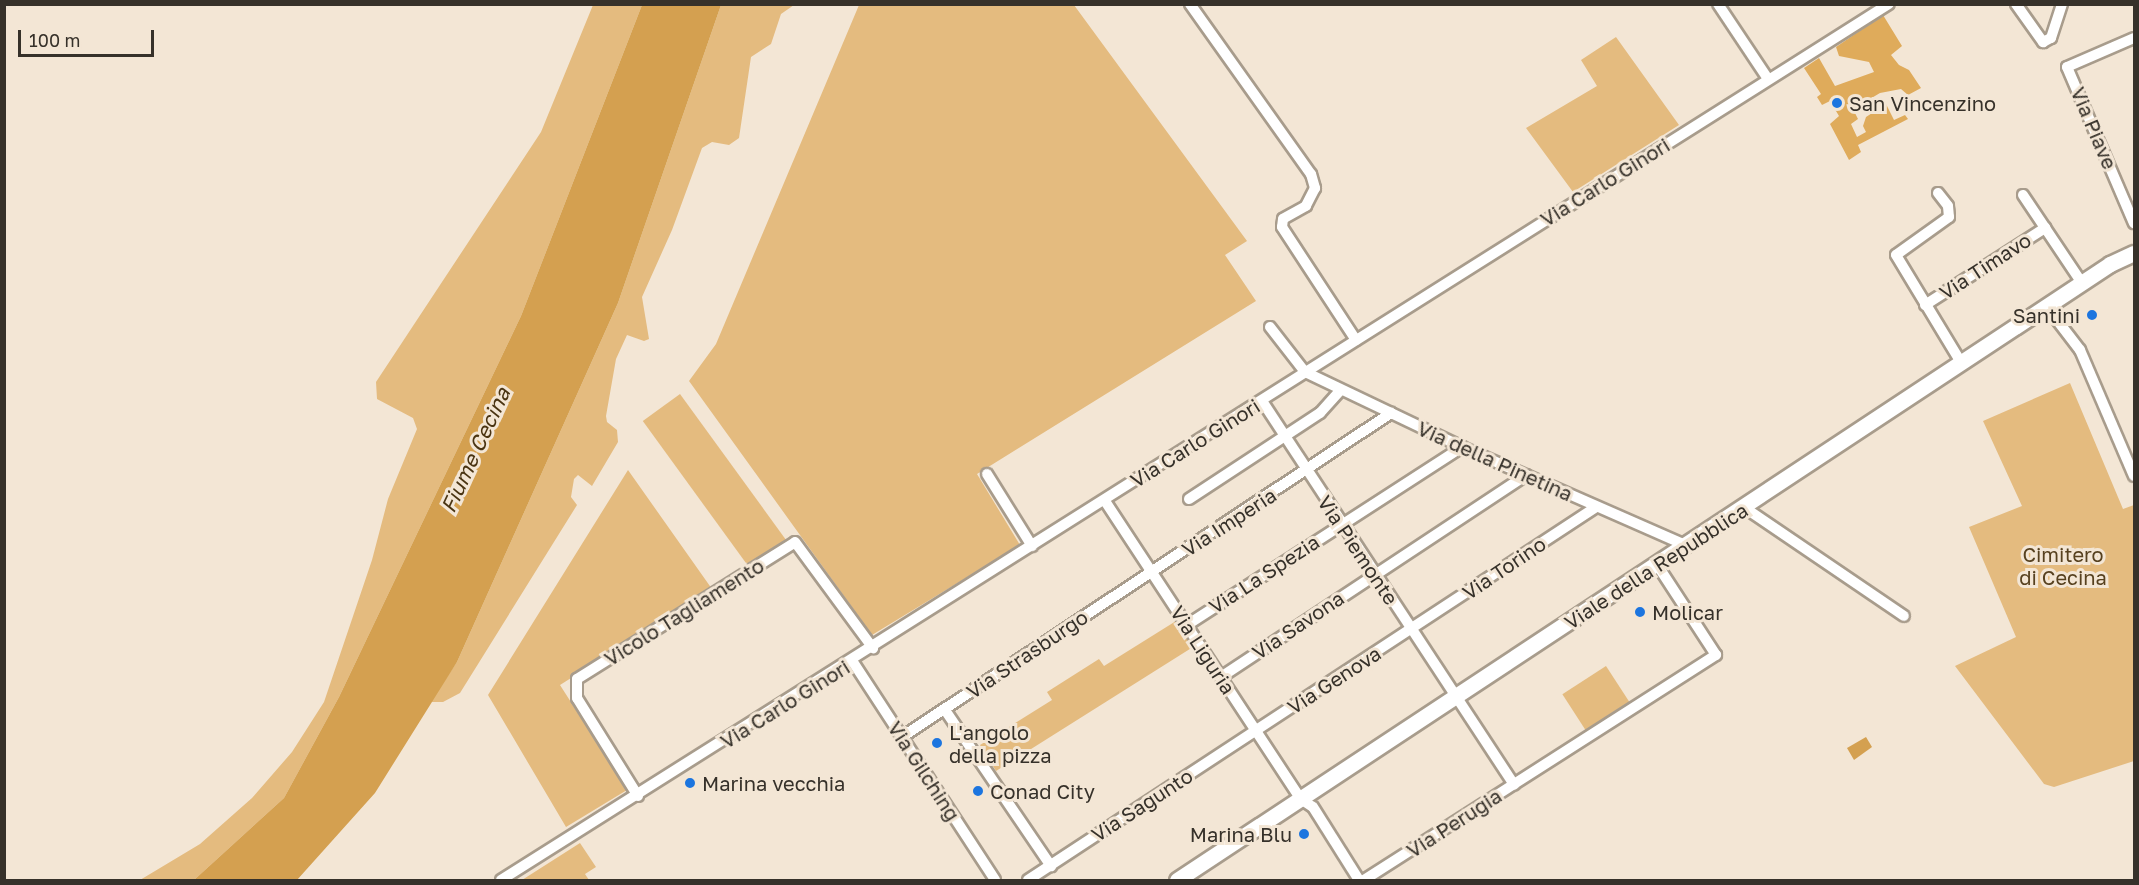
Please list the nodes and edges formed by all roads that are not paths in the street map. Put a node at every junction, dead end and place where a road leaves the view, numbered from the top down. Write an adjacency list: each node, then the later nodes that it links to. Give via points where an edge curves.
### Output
1 (1190, 4): 17 (street, via 1311,174 1315,188 1306,207 1283,219 1282,226)
2 (1718, 4): 7 (street)
3 (1889, 4): 7 (street, Via Carlo Ginori)
4 (2016, 4): 5 (street, via 2043,42 2051,38)
5 (2062, 4)
6 (2134, 38): 10 (street, Via Piave, via 2067,67)
7 (1768, 79): 17 (street, Via Carlo Ginori)
8 (1938, 192): 14 (street, via 1948,206 1949,217 1896,255)
9 (2023, 195): 11 (street)
10 (2134, 223)
11 (2045, 228): 13 (street); 14 (street, Via Timavo)
12 (2134, 253): 13 (street, Viale della Repubblica)
13 (2082, 283): 15 (street, Viale della Repubblica)
14 (1925, 305): 18 (street)
15 (2047, 307): 18 (street, Viale della Repubblica); 28 (street, via 2080,350)
16 (1270, 327): 19 (street)
17 (1356, 340): 19 (street, Via Carlo Ginori)
18 (1962, 364): 32 (street, Viale della Repubblica)
19 (1305, 372): 20 (street, Via della Pinetina); 21 (street, Via Carlo Ginori)
20 (1341, 390): 22 (street, Via della Pinetina); 23 (street, via 1320,413)
21 (1262, 401): 23 (street, Via Piemonte); 30 (street, Via Carlo Ginori)
22 (1391, 413): 24 (street, Via della Pinetina); 25 (street, Via Imperia)
23 (1284, 438): 25 (street, Via Piemonte); 29 (street)
24 (1462, 447): 27 (street, Via della Pinetina); 33 (street, Via La Spezia)
25 (1306, 472): 33 (street, Via Piemonte); 37 (street, Via Imperia)
26 (987, 474): 34 (street)
27 (1526, 476): 31 (street, Via della Pinetina); 38 (street, Via Savona)
28 (2134, 476)
29 (1189, 499)
30 (1105, 501): 34 (street, Via Carlo Ginori); 37 (street, Via Liguria)
31 (1596, 507): 35 (street, Via della Pinetina); 41 (street, Via Torino)
32 (1745, 508): 35 (street, Viale della Repubblica); 39 (street)
33 (1341, 524): 38 (street, Via Piemonte); 40 (street, Via La Spezia)
34 (1032, 546): 42 (street, Via Carlo Ginori)
35 (1687, 546): 36 (street, Viale della Repubblica)
36 (1658, 566): 45 (street, Viale della Repubblica); 49 (street, Via Perugia, via 1716,655)
37 (1152, 571): 40 (street, Via Liguria); 46 (street, Via Strasburgo)
38 (1374, 574): 41 (street, Via Piemonte); 44 (street, Via Savona)
39 (1905, 616)
40 (1187, 625): 44 (street, Via Liguria)
41 (1412, 630): 45 (street, Via Piemonte); 47 (street, Via Genova)
42 (873, 648): 43 (street, Via Carlo Ginori); 50 (street, Vicolo Tagliamento, via 795,542 586,673 577,679 577,698)
43 (853, 662): 48 (street, Via Gilching); 50 (street, Via Carlo Ginori)
44 (1221, 676): 47 (street, Via Liguria)
45 (1456, 696): 49 (street, Via Piemonte); 51 (street, Viale della Repubblica)
46 (945, 710): 48 (street, Via Strasburgo); 52 (street)
47 (1256, 731): 51 (street, Via Liguria); 52 (street, Via Sagunto)
48 (902, 737): 54 (street, Via Gilching)
49 (1514, 785): 57 (street, Via Perugia)
50 (638, 796): 53 (street, Via Carlo Ginori)
51 (1301, 799): 56 (street, Viale della Repubblica); 57 (street, Via Liguria, via 1313,807)
52 (1051, 866): 55 (street, Via Sagunto)
53 (502, 880)
54 (995, 880)
55 (1029, 880)
56 (1177, 880)
57 (1362, 880)

